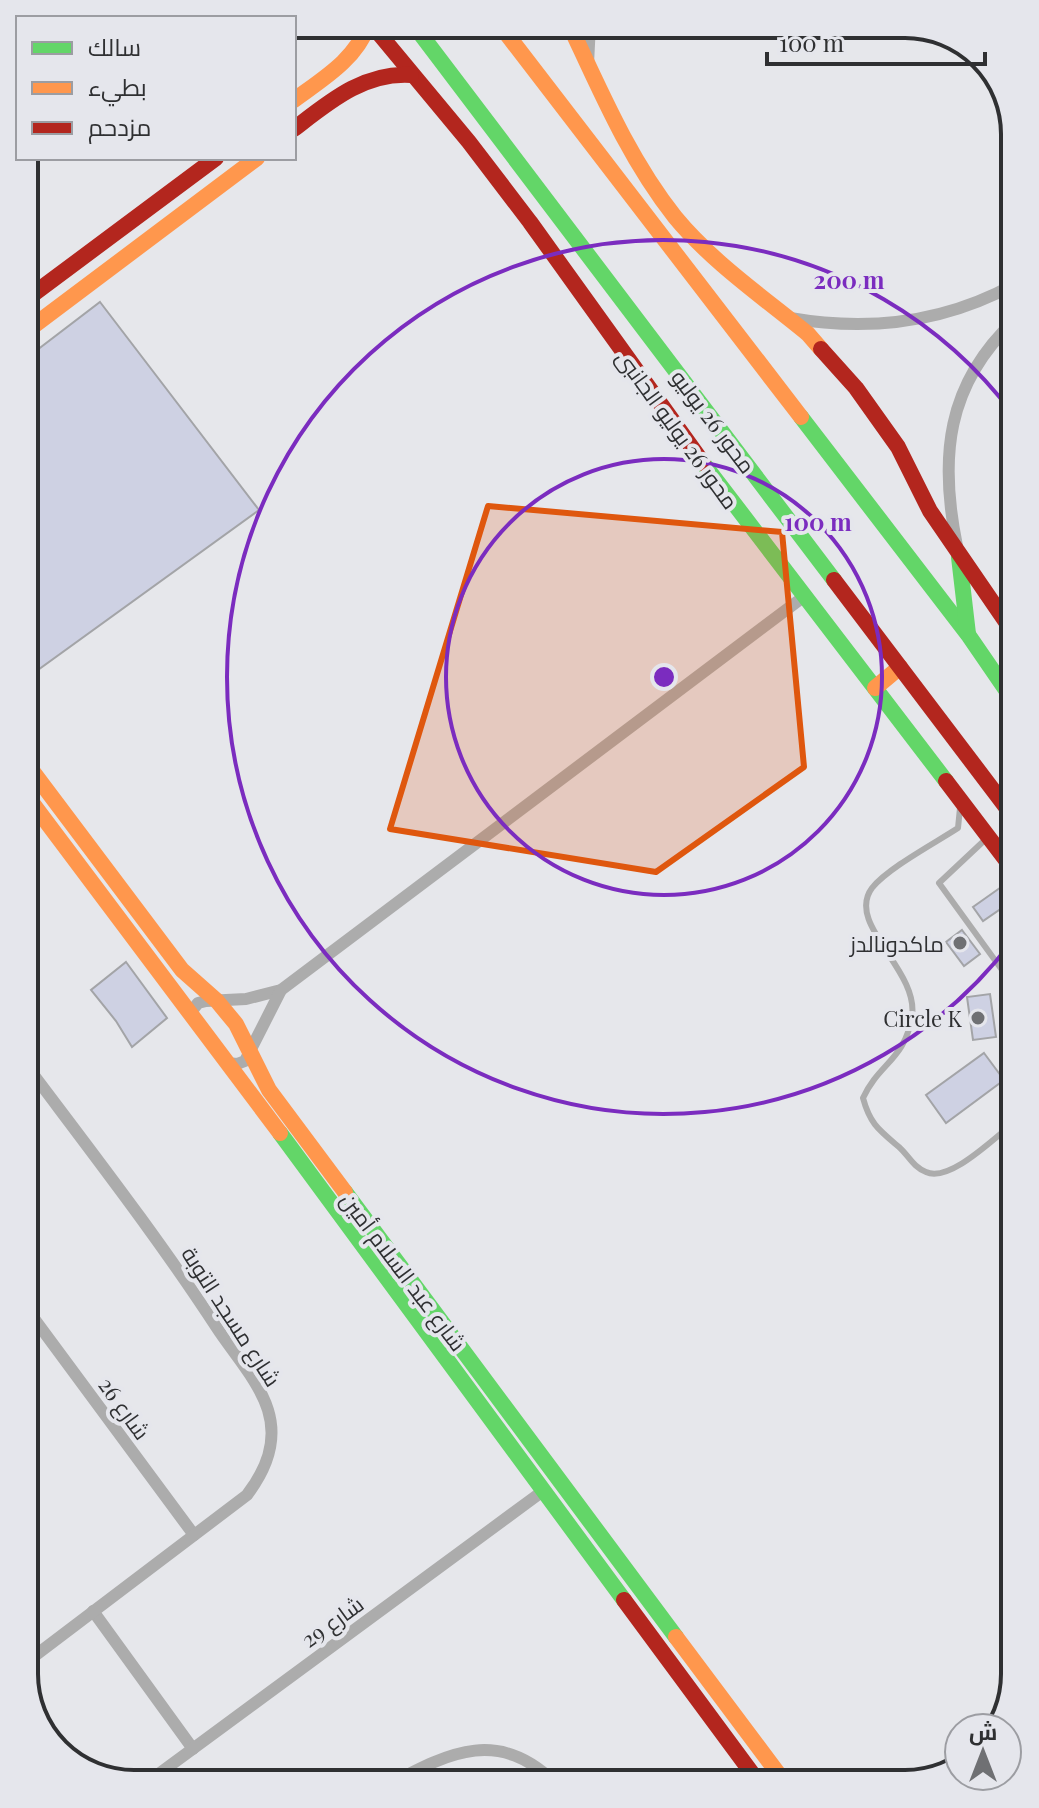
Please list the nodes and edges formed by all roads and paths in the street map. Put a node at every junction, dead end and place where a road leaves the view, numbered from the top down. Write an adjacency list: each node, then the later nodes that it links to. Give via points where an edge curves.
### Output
1 (365, 38): 8 (main road)
2 (381, 38): 9 (main road, محور 26 يوليو الجانبى)
3 (424, 38): 26 (main road, محور 26 يوليو)
4 (510, 38): 25 (main road)
5 (575, 38): 7 (main road)
6 (589, 38): 7 (street)
7 (588, 67): 19 (main road, via 640,167 676,218 719,263)
8 (330, 74): 10 (main road); 11 (main road)
9 (411, 75): 10 (main road, via 391,73); 23 (main road, محور 26 يوليو الجانبى, via 530,222 686,441)
10 (346, 93): 12 (main road)
11 (296, 99)
12 (296, 128)
13 (213, 160): 15 (main road)
14 (254, 160): 16 (main road)
15 (108, 238): 16 (main road); 17 (main road)
16 (123, 259): 20 (main road)
17 (38, 290)
18 (1001, 291): 19 (street, via 912,322 840,325)
19 (790, 318): 22 (main road, via 833,360 878,417)
20 (38, 323)
21 (1001, 336): 22 (street, via 962,395 950,433 949,507)
22 (959, 557): 24 (main road); 25 (main road)
23 (806, 595): 28 (main road, محور 26 يوليو الجانبى); 36 (street)
24 (1001, 616)
25 (969, 636): 27 (main road)
26 (900, 667): 28 (main road); 31 (main road, محور 26 يوليو)
27 (1001, 683)
28 (875, 688): 30 (main road, محور 26 يوليو الجانبى)
29 (38, 779): 37 (main road, شارع عبد السلام أمين, via 182,970)
30 (960, 800): 33 (main road, محور 26 يوليو الجانبى); 42 (lane, via 958,828 884,877 866,901 872,931 904,975 913,1004 903,1048 863,1098 869,1120 929,1174 958,1167)
31 (1001, 800)
32 (38, 810): 38 (main road, شارع عبد السلام أمين)
33 (988, 837): 34 (main road, محور 26 يوليو الجانبى); 35 (lane, via 939,883)
34 (1001, 854)
35 (1001, 968)
36 (281, 990): 37 (street); 39 (street)
37 (217, 1001): 38 (street, via 198,1003); 39 (main road, شارع عبد السلام أمين)
38 (191, 1012): 40 (main road, شارع عبد السلام أمين)
39 (249, 1050): 40 (street, via 241,1063); 43 (main road, شارع عبد السلام أمين, via 269,1090)
40 (227, 1063): 44 (main road, شارع عبد السلام أمين)
41 (38, 1080): 47 (street, شارع مسجد التوبة, via 147,1224 269,1411 270,1456 261,1477 247,1495)
42 (1001, 1133)
43 (427, 1302): 44 (main road); 55 (main road, شارع عبد السلام أمين)
44 (410, 1313): 46 (main road, شارع عبد السلام أمين)
45 (38, 1324): 47 (street, شارع 26)
46 (543, 1491): 50 (street, شارع 29); 54 (main road, شارع عبد السلام أمين)
47 (194, 1535): 48 (street, شارع مسجد التوبة)
48 (93, 1611): 49 (street, شارع مسجد التوبة); 50 (street)
49 (38, 1653)
50 (193, 1749): 51 (street, شارع 29)
51 (164, 1770)
52 (418, 1770): 53 (street, via 455,1752 477,1749 499,1750)
53 (543, 1770)
54 (750, 1770)
55 (776, 1770)

